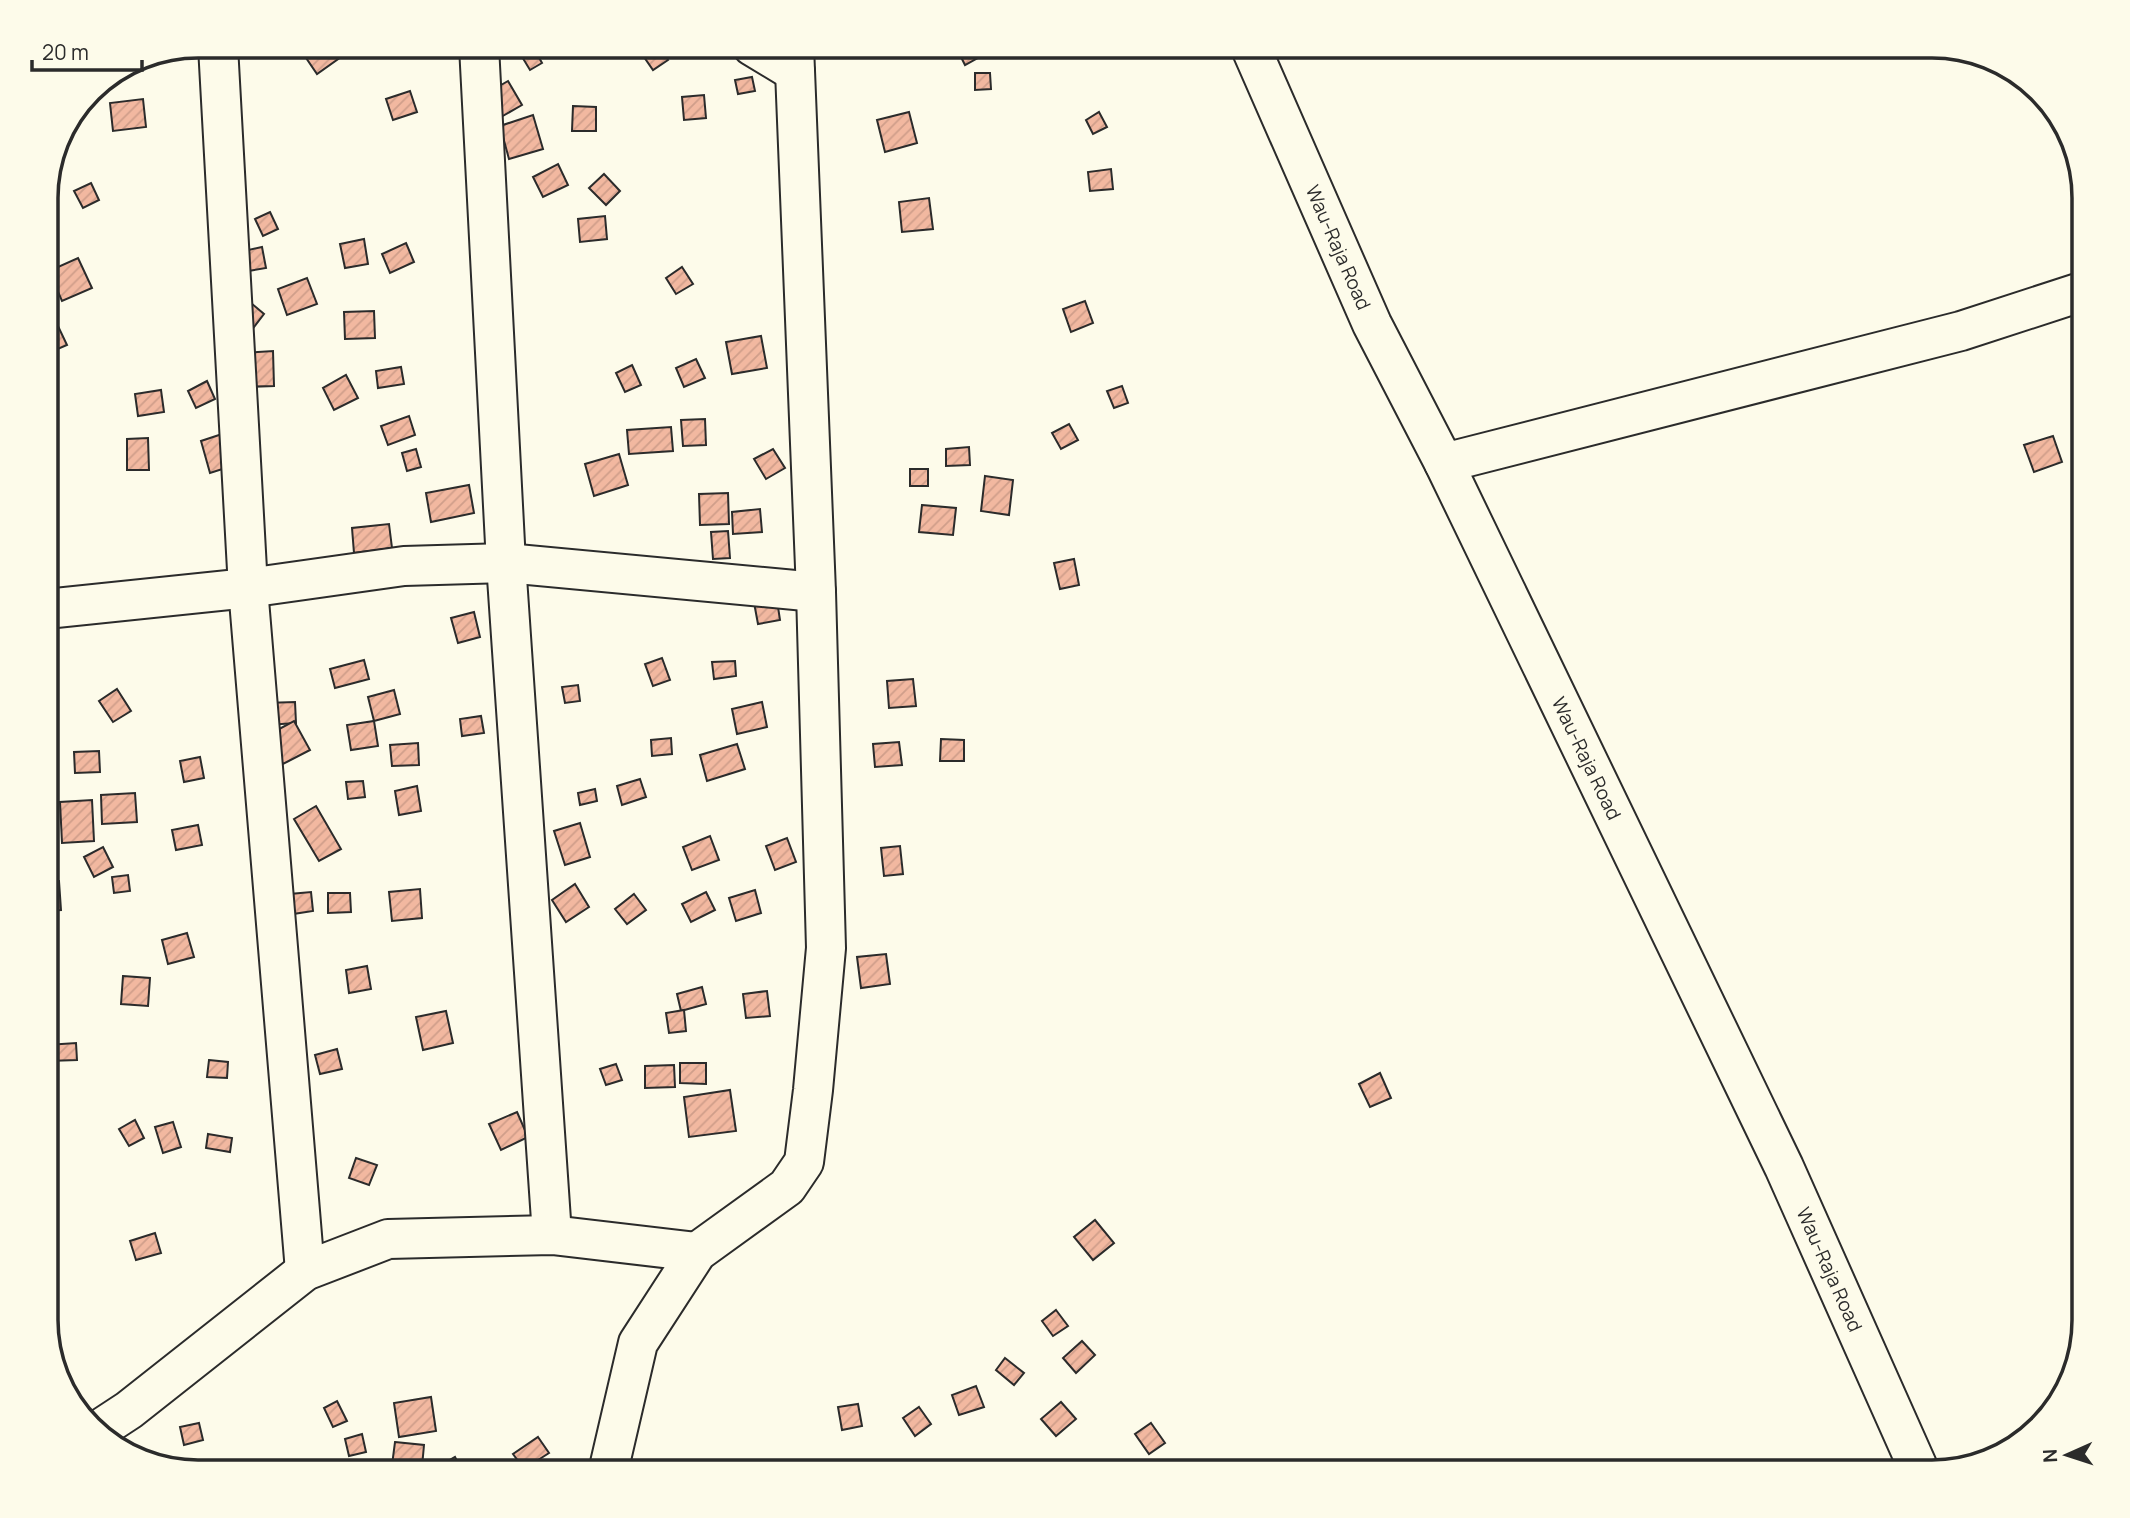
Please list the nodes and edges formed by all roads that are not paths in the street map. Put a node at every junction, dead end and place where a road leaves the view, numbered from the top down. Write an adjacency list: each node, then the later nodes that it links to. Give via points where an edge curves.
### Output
1 (219, 58): 8 (street)
2 (481, 58): 7 (street)
3 (1255, 58): 6 (street, Wau-Raja Road, via 1372,324)
4 (794, 59): 9 (street)
5 (2072, 295): 6 (street, via 1961,331)
6 (1444, 463): 16 (street, Wau-Raja Road, via 1784,1167)
7 (506, 563): 8 (street, via 404,566); 9 (street); 11 (street)
8 (248, 588): 10 (street); 13 (street)
9 (816, 592): 12 (street, via 826,948 803,1163 787,1187)
10 (58, 608)
11 (552, 1235): 12 (street); 13 (street, via 388,1240)
12 (698, 1252): 15 (street, via 638,1343)
13 (306, 1270): 14 (street)
14 (106, 1425)
15 (611, 1460)
16 (1915, 1460)

